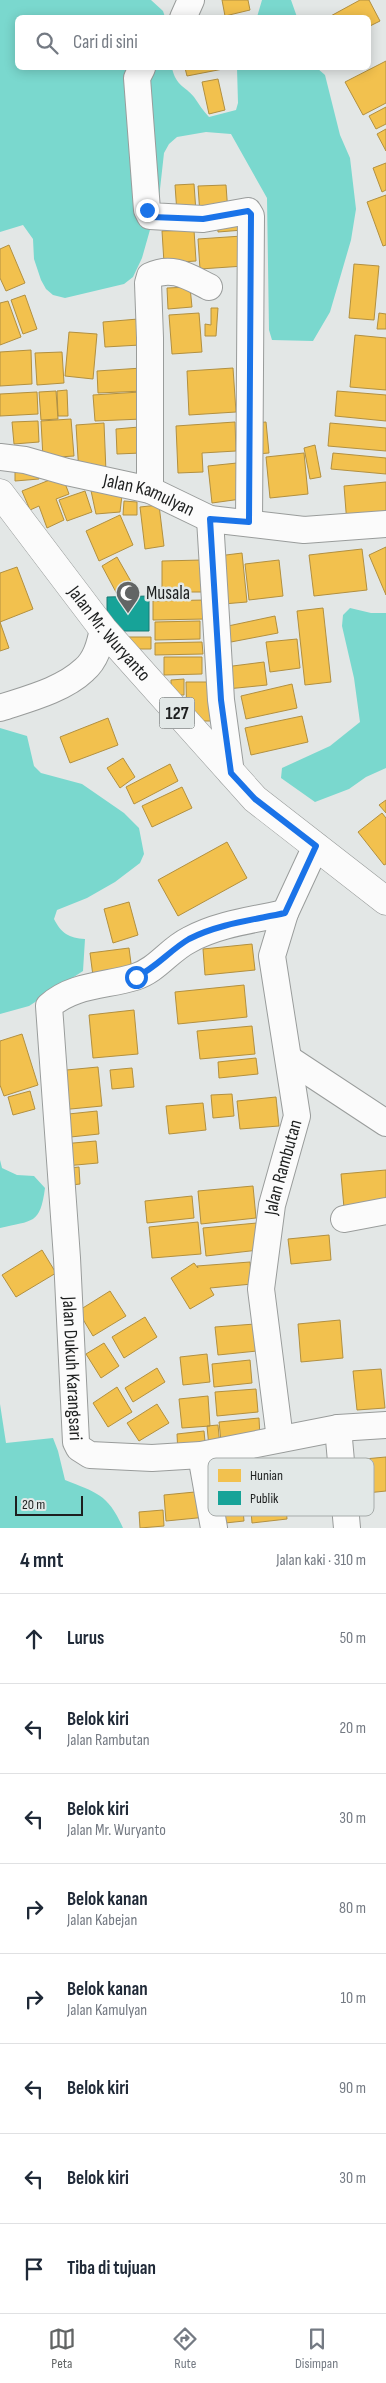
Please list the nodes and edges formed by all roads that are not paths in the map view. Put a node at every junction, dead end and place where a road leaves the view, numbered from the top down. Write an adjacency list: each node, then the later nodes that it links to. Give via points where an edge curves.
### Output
1 (191, 0): 2 (street)
2 (185, 15)
3 (141, 70): 9 (street, via 137,78 150,216 203,219 248,211 251,216)
4 (209, 287): 6 (street, via 180,272 159,272 150,276)
5 (0, 457): 6 (street, Jalan Kamulyan)
6 (150, 490): 8 (street, Jalan Kamulyan)
7 (0, 493): 11 (main road, Jalan Mr. Wuryanto / 127)
8 (210, 519): 9 (street, Jalan Kamulyan); 13 (street, via 221,700)
9 (249, 522): 10 (street, Jalan Kamulyan, via 304,530)
10 (386, 524)
11 (103, 629): 12 (street, via 97,653 84,670 64,683); 13 (main road, Jalan Mr. Wuryanto / 127)
12 (0, 708)
13 (231, 773): 14 (main road, Jalan Mr. Wuryanto / 127, via 255,799)
14 (316, 846): 15 (main road, Jalan Mr. Wuryanto / 127); 16 (street, Jalan Rambutan)
15 (386, 901)
16 (285, 913): 17 (street, Jalan Rambutan, via 272,956); 24 (street, Jalan Dukuh Karangsari, via 214,929 187,940 150,970 136,977 82,988 58,998 50,1006 76,1442 90,1456 152,1458)
17 (289, 1059): 18 (street); 23 (street, Jalan Rambutan, via 297,1116 272,1205 261,1289)
18 (386, 1123)
19 (386, 1211): 20 (street)
20 (344, 1218)
21 (386, 1425): 22 (street, Jalan Dukuh Karangsari)
22 (338, 1428): 23 (street, Jalan Dukuh Karangsari); 25 (street)
23 (280, 1439): 24 (street, Jalan Dukuh Karangsari)
24 (201, 1455): 26 (street)
25 (341, 1458)
26 (208, 1494)

